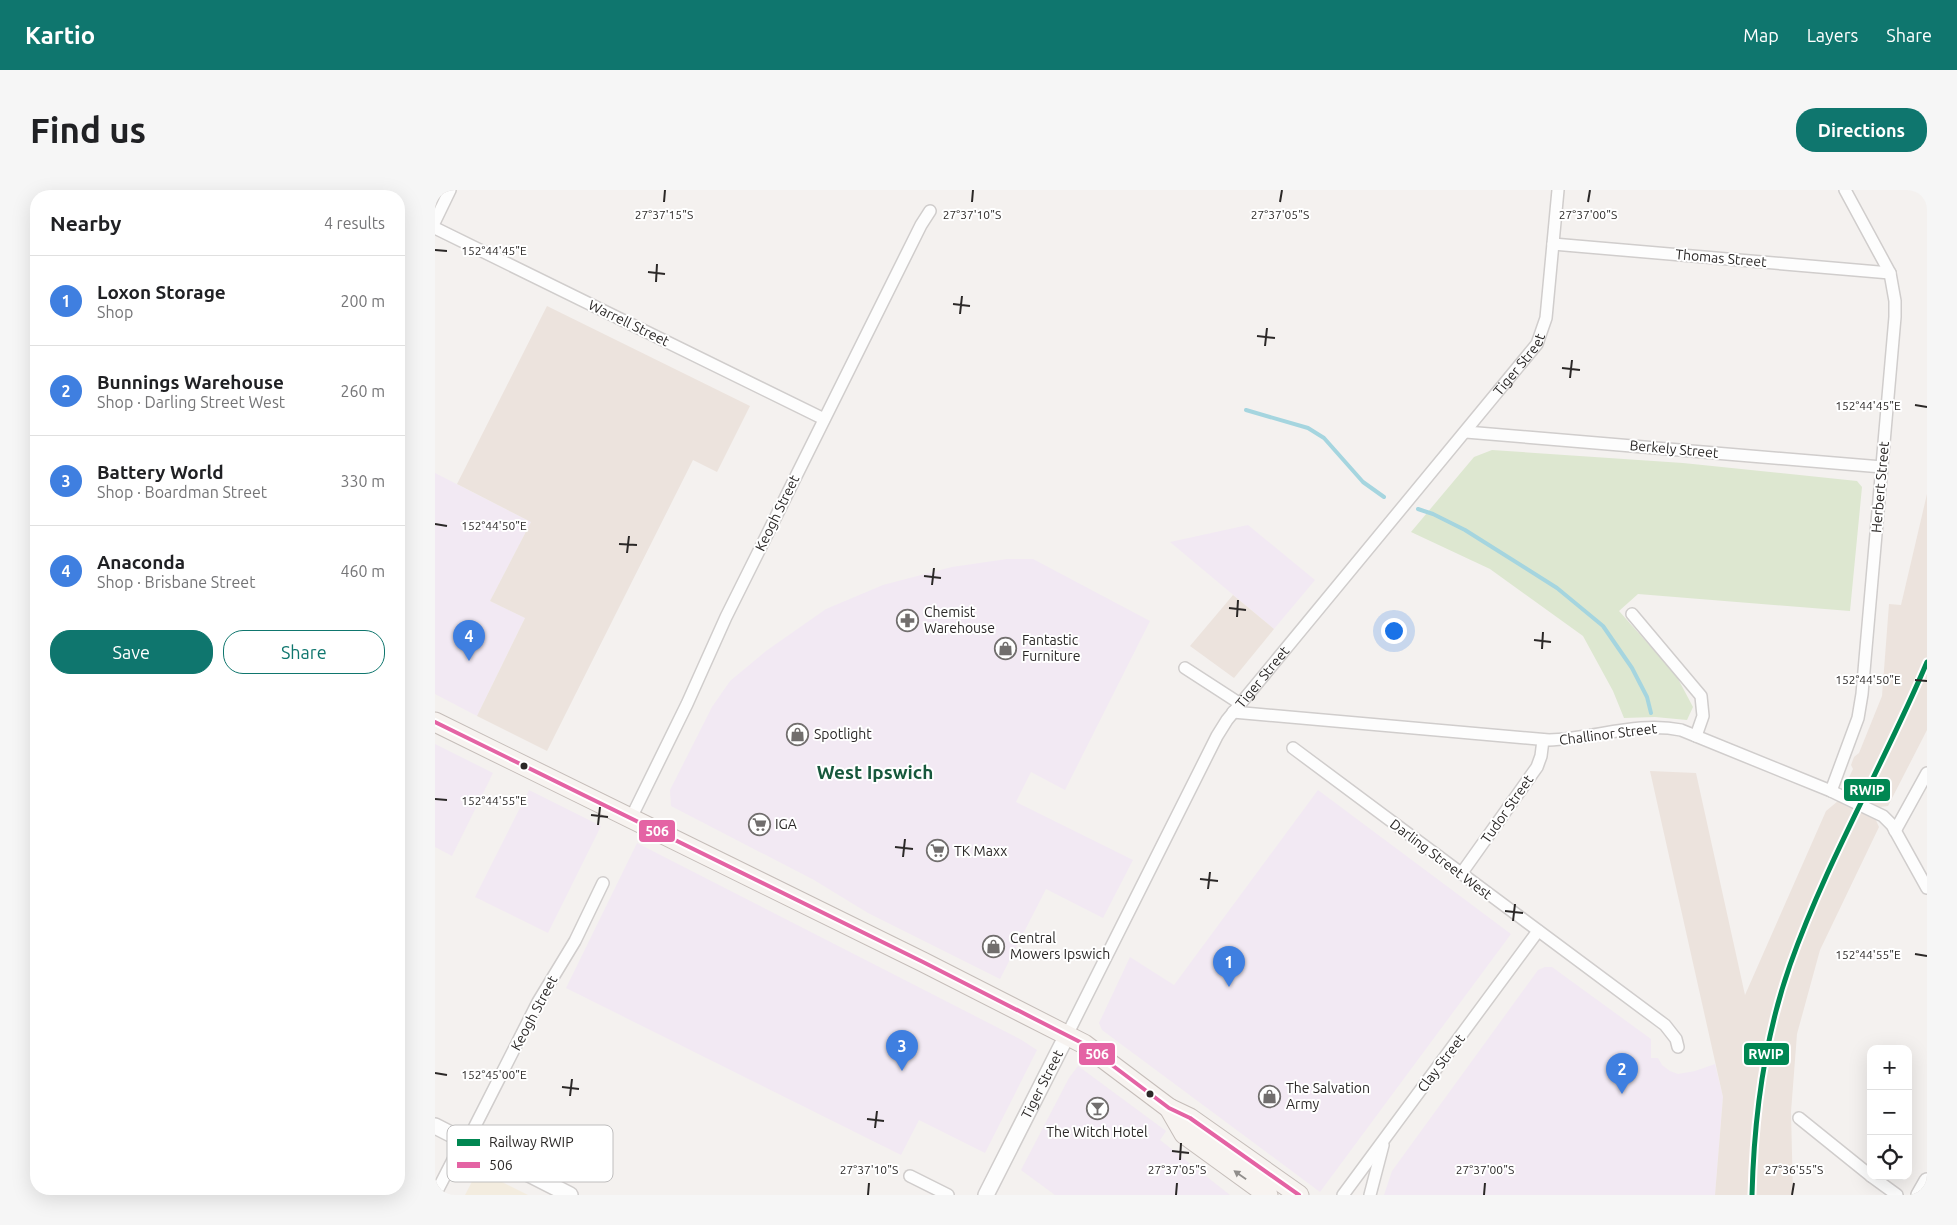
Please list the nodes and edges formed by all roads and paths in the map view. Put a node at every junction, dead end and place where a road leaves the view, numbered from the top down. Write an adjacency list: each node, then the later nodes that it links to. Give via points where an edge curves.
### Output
1 (450, 190): 5 (street)
2 (1557, 190): 7 (street, Tiger Street)
3 (1845, 190): 8 (street, Herbert Street)
4 (930, 211): 9 (street, Keogh Street)
5 (435, 220)
6 (435, 228): 9 (street, Warrell Street)
7 (1553, 244): 8 (street, Thomas Street); 10 (street, Tiger Street, via 1546,318 1539,339)
8 (1890, 273): 11 (street, Herbert Street, via 1895,316)
9 (824, 419): 21 (street, Keogh Street)
10 (1466, 432): 11 (street, Berkely Street); 14 (street, Tiger Street)
11 (1882, 467): 20 (street, Herbert Street, via 1862,694)
12 (1632, 614): 16 (street, via 1701,696 1703,716)
13 (1185, 668): 14 (street)
14 (1236, 708): 17 (street, Challinor Street); 27 (street, Tiger Street, via 1217,736)
15 (435, 722): 21 (main road)
16 (1696, 736): 17 (street, Challinor Street, via 1654,727); 20 (street, Challinor Street)
17 (1543, 740): 23 (street, Tudor Street, via 1537,767)
18 (1293, 748): 23 (street, Darling Street West)
19 (1927, 774): 22 (street)
20 (1836, 793): 22 (street, Challinor Street, via 1877,813)
21 (631, 818): 27 (main road)
22 (1895, 831): 25 (street)
23 (1461, 874): 26 (street, Darling Street West)
24 (603, 882): 31 (street, Keogh Street, via 575,941 538,1002)
25 (1927, 888)
26 (1538, 931): 28 (street, Darling Street West, via 1665,1025); 34 (street, Clay Street)
27 (1067, 1036): 29 (main road, via 1094,1050); 44 (street, Tiger Street)
28 (1678, 1047)
29 (1169, 1108): 45 (main road, one-way to 29, via 1184,1134); 46 (main road, via 1190,1118)
30 (1799, 1118): 36 (street)
31 (476, 1125)
32 (435, 1126): 33 (street)
33 (447, 1132)
34 (1385, 1139): 47 (street, Clay Street); 48 (street)
35 (447, 1170): 41 (street, Keogh Street)
36 (1867, 1173)
37 (910, 1176): 43 (street)
38 (1876, 1180): 49 (street)
39 (1927, 1181): 50 (street)
40 (544, 1182): 42 (street)
41 (435, 1195)
42 (570, 1195)
43 (948, 1195)
44 (986, 1195)
45 (1268, 1195)
46 (1299, 1195)
47 (1343, 1195)
48 (1370, 1195)
49 (1897, 1195)
50 (1919, 1195)

